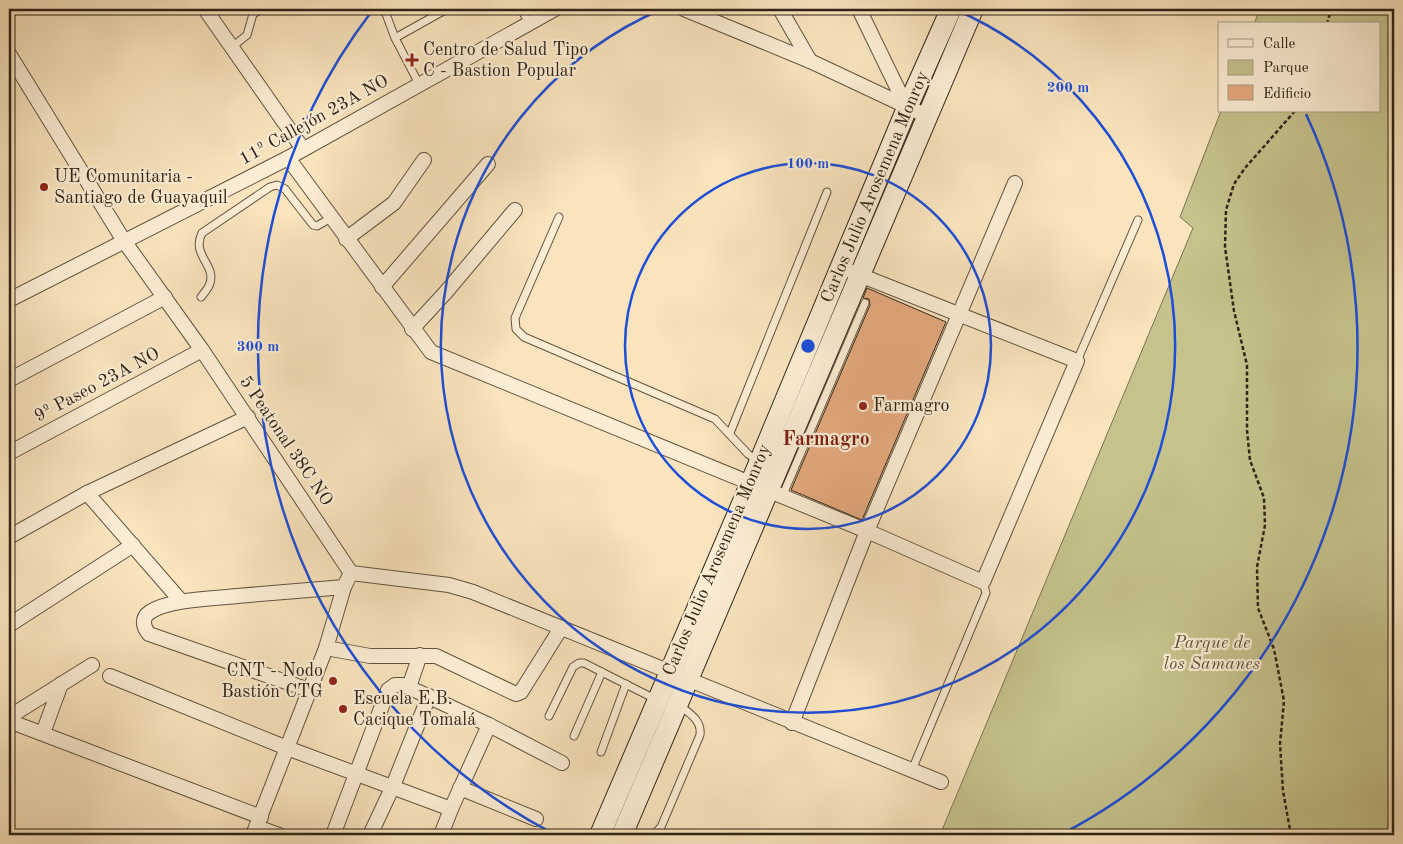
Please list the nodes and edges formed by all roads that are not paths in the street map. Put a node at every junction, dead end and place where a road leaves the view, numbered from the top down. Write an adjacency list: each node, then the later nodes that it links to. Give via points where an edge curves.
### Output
1 (205, 9): 15 (street)
2 (262, 9): 15 (lane, via 253,14 248,34)
3 (381, 9): 14 (lane)
4 (447, 9): 14 (lane)
5 (520, 9): 13 (lane)
6 (684, 9): 12 (street)
7 (780, 9): 17 (street)
8 (859, 9): 19 (street)
9 (951, 9): 19 (main road, Carlos Julio Arosemena Monroy)
10 (973, 9): 20 (main road, Carlos Julio Arosemena Monroy)
11 (548, 10): 13 (street, 11º Callejón 23A NO)
12 (702, 13): 17 (street)
13 (529, 23): 18 (street, 11º Callejón 23A NO)
14 (395, 38): 18 (lane)
15 (232, 47): 21 (street)
16 (9, 54): 32 (street, 5 Peatonal 38C NO)
17 (810, 61): 19 (street)
18 (419, 84): 21 (street, 11º Callejón 23A NO)
19 (907, 108): 20 (street); 33 (main road, Carlos Julio Arosemena Monroy)
20 (927, 116): 34 (main road, Carlos Julio Arosemena Monroy)
21 (303, 149): 22 (street, 11º Callejón 23A NO)
22 (288, 158): 29 (street); 32 (street, 11º Callejón 23A NO)
23 (424, 160): 31 (street, via 394,203)
24 (488, 164): 35 (street)
25 (1015, 183): 40 (street)
26 (827, 192): 46 (lane)
27 (516, 210): 41 (street)
28 (559, 216): 46 (lane, via 515,318 516,330 524,338 715,419)
29 (331, 218): 31 (street); 37 (lane, via 313,225 285,189 278,185 270,187 202,233 198,241 211,278)
30 (1138, 220): 43 (lane)
31 (346, 239): 35 (street)
32 (124, 241): 36 (street, 5 Peatonal 38C NO); 38 (street, 11º Callejón 23A NO)
33 (841, 268): 34 (street); 48 (main road, Carlos Julio Arosemena Monroy)
34 (860, 275): 40 (street); 51 (main road, Carlos Julio Arosemena Monroy)
35 (382, 287): 41 (street)
36 (165, 297): 42 (street, 5 Peatonal 38C NO); 44 (street)
37 (201, 297)
38 (9, 300)
39 (865, 304): 51 (lane)
40 (959, 315): 43 (street); 52 (street)
41 (412, 329): 49 (street, via 430,352)
42 (202, 350): 45 (street, 5 Peatonal 38C NO); 47 (street, 9º Paseo 23A NO)
43 (1077, 361): 56 (street)
44 (9, 380)
45 (248, 417): 50 (street); 55 (street, 5 Peatonal 38C NO)
46 (730, 433): 48 (lane)
47 (9, 453)
48 (758, 462): 49 (main road, Carlos Julio Arosemena Monroy)
49 (749, 483): 51 (street); 64 (main road, Carlos Julio Arosemena Monroy)
50 (87, 493): 53 (street); 54 (street)
51 (775, 494): 52 (street); 67 (main road, Carlos Julio Arosemena Monroy)
52 (867, 531): 56 (street); 77 (street)
53 (9, 537)
54 (133, 545): 58 (street); 59 (street)
55 (351, 573): 57 (street); 60 (street, via 449,585)
56 (983, 582): 84 (lane, via 986,593)
57 (344, 587): 58 (street); 61 (street)
58 (181, 602): 71 (street, via 152,610 146,615 144,629 149,634)
59 (9, 625)
60 (561, 628): 62 (street, via 521,692 516,694 436,656); 64 (street)
61 (326, 648): 62 (street, via 370,656); 71 (street)
62 (420, 655): 70 (street)
63 (92, 665): 68 (street)
64 (670, 671): 67 (street); 73 (main road, Carlos Julio Arosemena Monroy)
65 (602, 672): 69 (lane); 75 (lane, via 584,663 573,667); 80 (lane)
66 (110, 676): 81 (street)
67 (688, 679): 74 (main road, Carlos Julio Arosemena Monroy); 77 (street)
68 (61, 684): 76 (street); 79 (street)
69 (626, 684): 73 (lane); 82 (lane)
70 (409, 687): 72 (street); 85 (street, via 395,685 388,690)
71 (309, 690): 81 (street)
72 (429, 696): 78 (street); 87 (street)
73 (657, 700): 97 (main road, Carlos Julio Arosemena Monroy)
74 (678, 704): 92 (lane, via 698,721 700,735 661,827); 98 (main road, Carlos Julio Arosemena Monroy)
75 (549, 716)
76 (9, 719): 79 (street)
77 (792, 723): 84 (street)
78 (489, 725): 83 (street); 88 (street)
79 (43, 733): 91 (street)
80 (574, 736)
81 (287, 748): 85 (street); 91 (street)
82 (601, 752)
83 (562, 763)
84 (912, 770): 86 (street)
85 (357, 773): 87 (street); 94 (street)
86 (941, 782)
87 (393, 786): 89 (street); 95 (street)
88 (460, 788): 89 (street); 90 (street)
89 (451, 809): 96 (street)
90 (536, 819)
91 (257, 826): 93 (street)
92 (653, 834)
93 (279, 835)
94 (333, 835)
95 (370, 835)
96 (441, 835)
97 (600, 835)
98 (625, 835)

